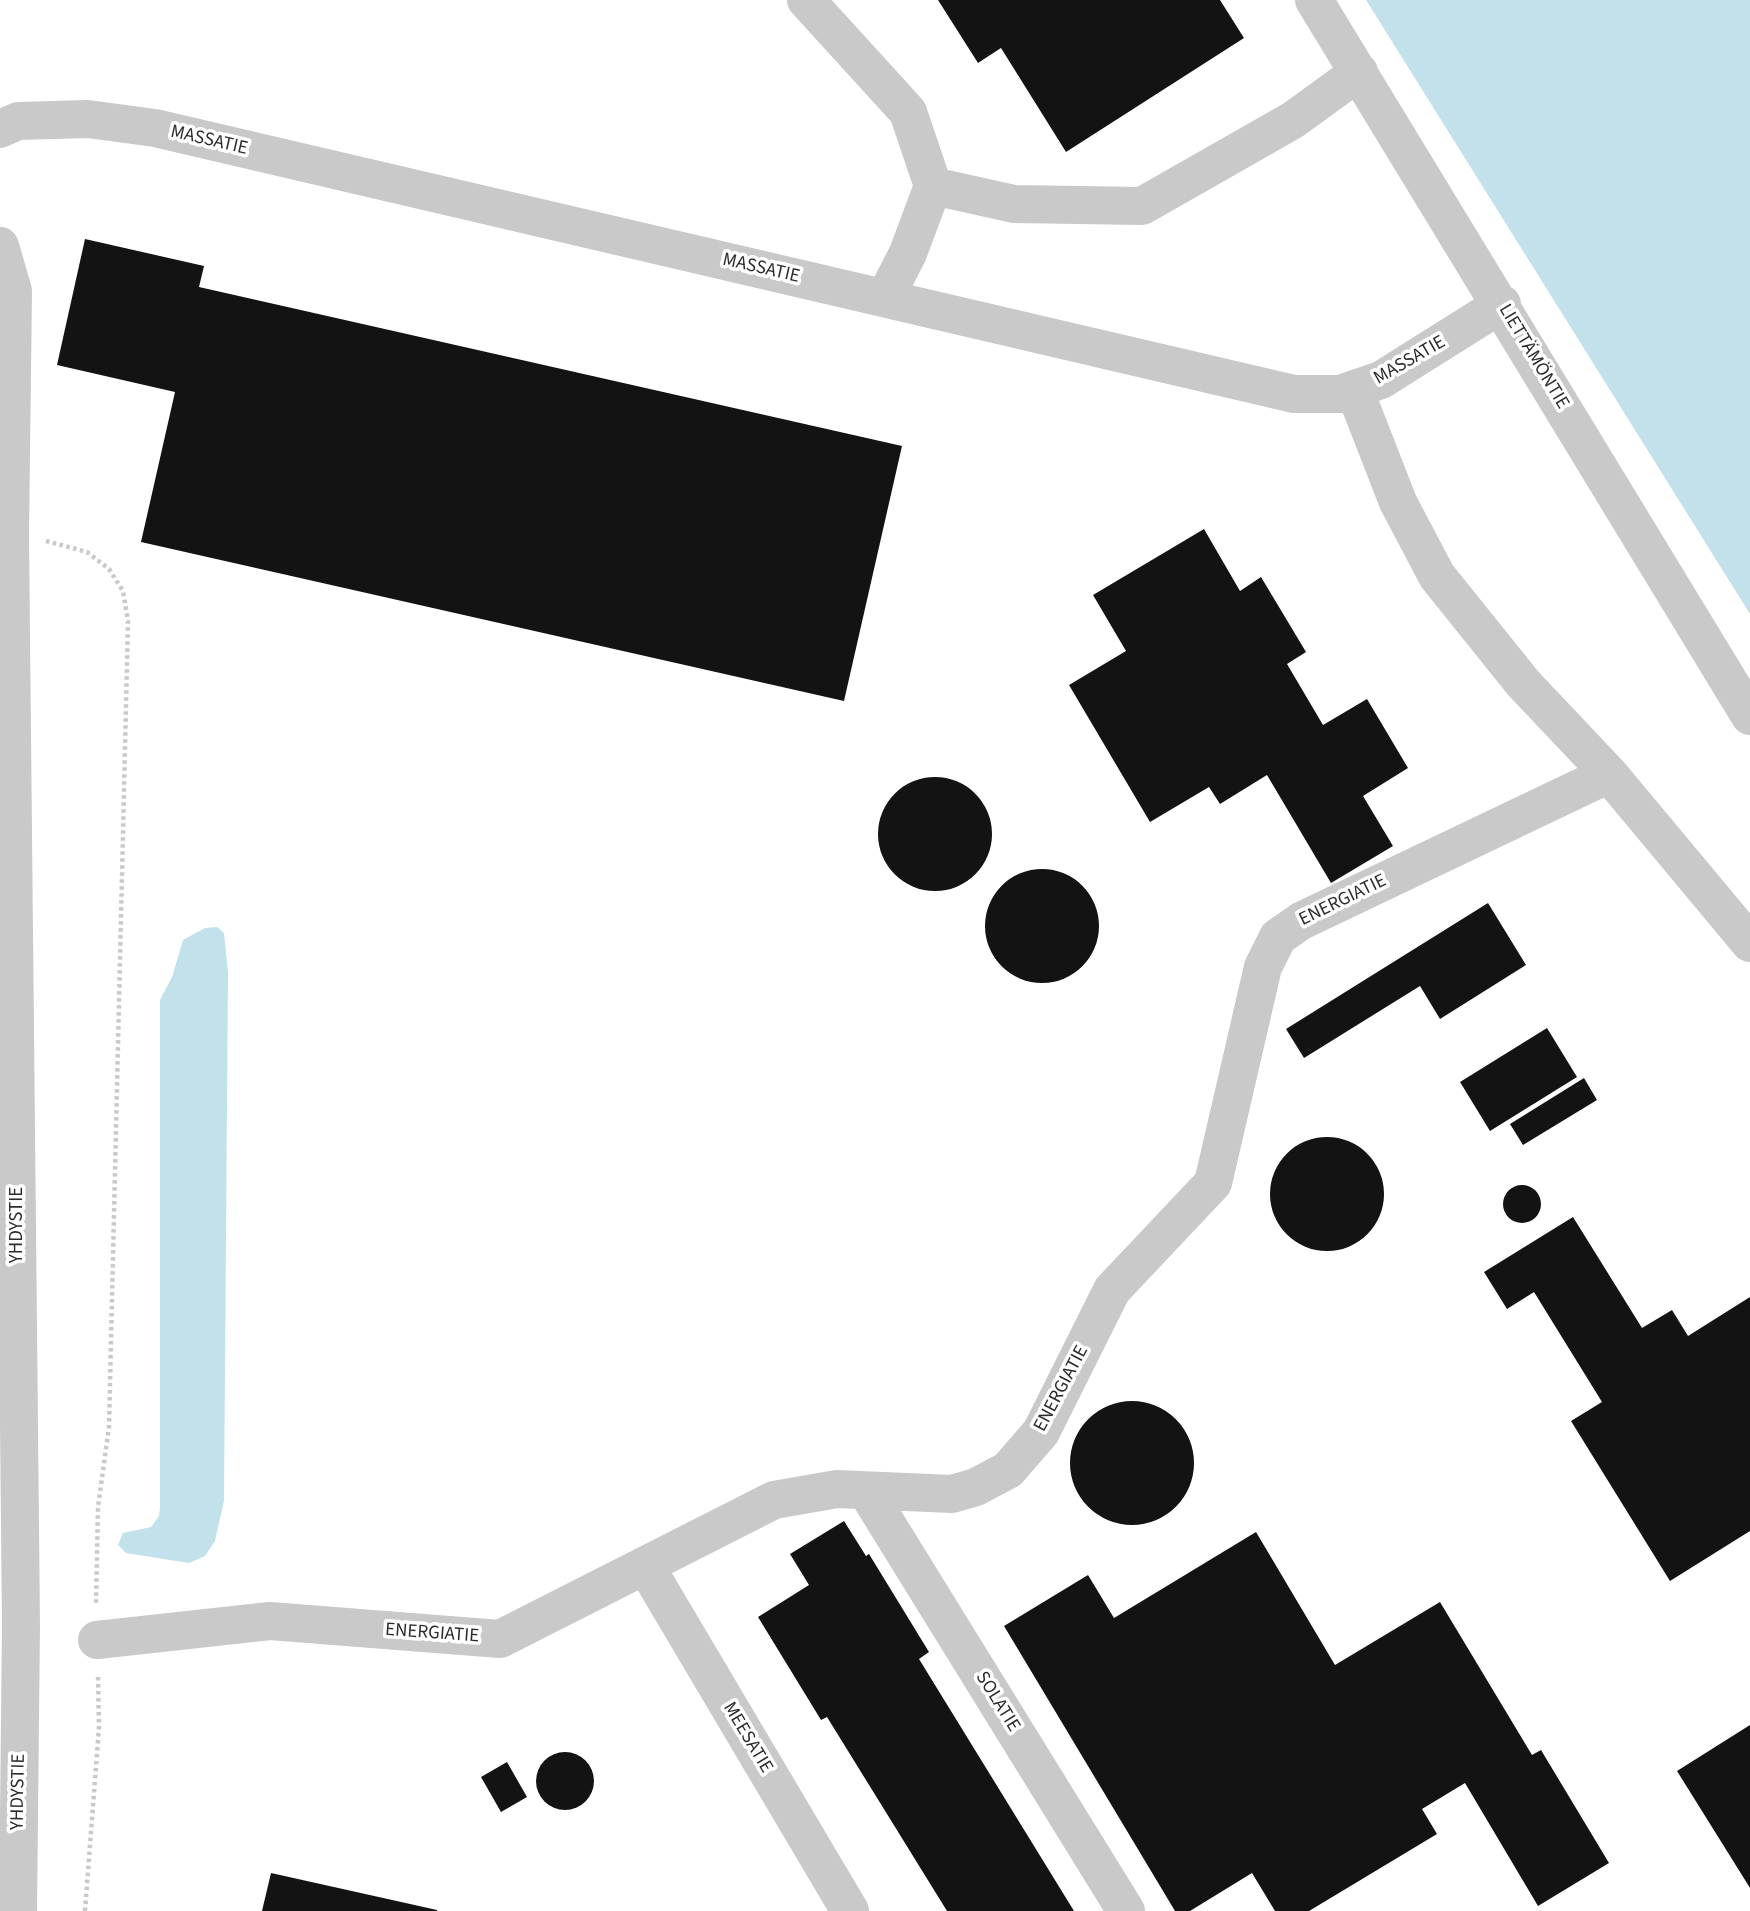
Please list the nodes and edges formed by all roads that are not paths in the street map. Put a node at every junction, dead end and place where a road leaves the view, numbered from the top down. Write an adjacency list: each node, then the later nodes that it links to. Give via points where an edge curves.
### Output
1 (806, 0): 5 (lane, via 908,112)
2 (1314, 0): 3 (lane, LIETTÄMÖNTIE)
3 (1359, 72): 5 (lane, via 1293,120 1142,206 1014,204); 8 (lane, LIETTÄMÖNTIE)
4 (0, 129): 7 (lane, MASSATIE, via 18,121 88,119 155,128)
5 (933, 186): 7 (lane)
6 (0, 246): 12 (lane, YHDYSTIE, via 13,291)
7 (885, 298): 9 (lane, MASSATIE, via 1294,394 1340,394)
8 (1502, 304): 9 (lane, MASSATIE, via 1381,380); 10 (lane, LIETTÄMÖNTIE)
9 (1354, 389): 11 (lane, via 1398,502 1437,576 1523,683)
10 (1750, 716)
11 (1609, 774): 13 (lane); 15 (lane, ENERGIATIE, via 1301,920 1278,937 1263,967 1213,1183 1112,1290 1041,1432 1009,1470 976,1487 951,1494)
12 (7, 814): 14 (lane, YHDYSTIE)
13 (1750, 943)
14 (9, 1213): 17 (lane, YHDYSTIE)
15 (867, 1492): 16 (lane, ENERGIATIE, via 837,1489 774,1500); 21 (lane, SOLATIE)
16 (645, 1565): 18 (lane, ENERGIATIE, via 500,1639 270,1621); 20 (lane, MEESATIE)
17 (10, 1624): 19 (lane, YHDYSTIE)
18 (97, 1640)
19 (18, 1911)
20 (850, 1911)
21 (1126, 1911)

